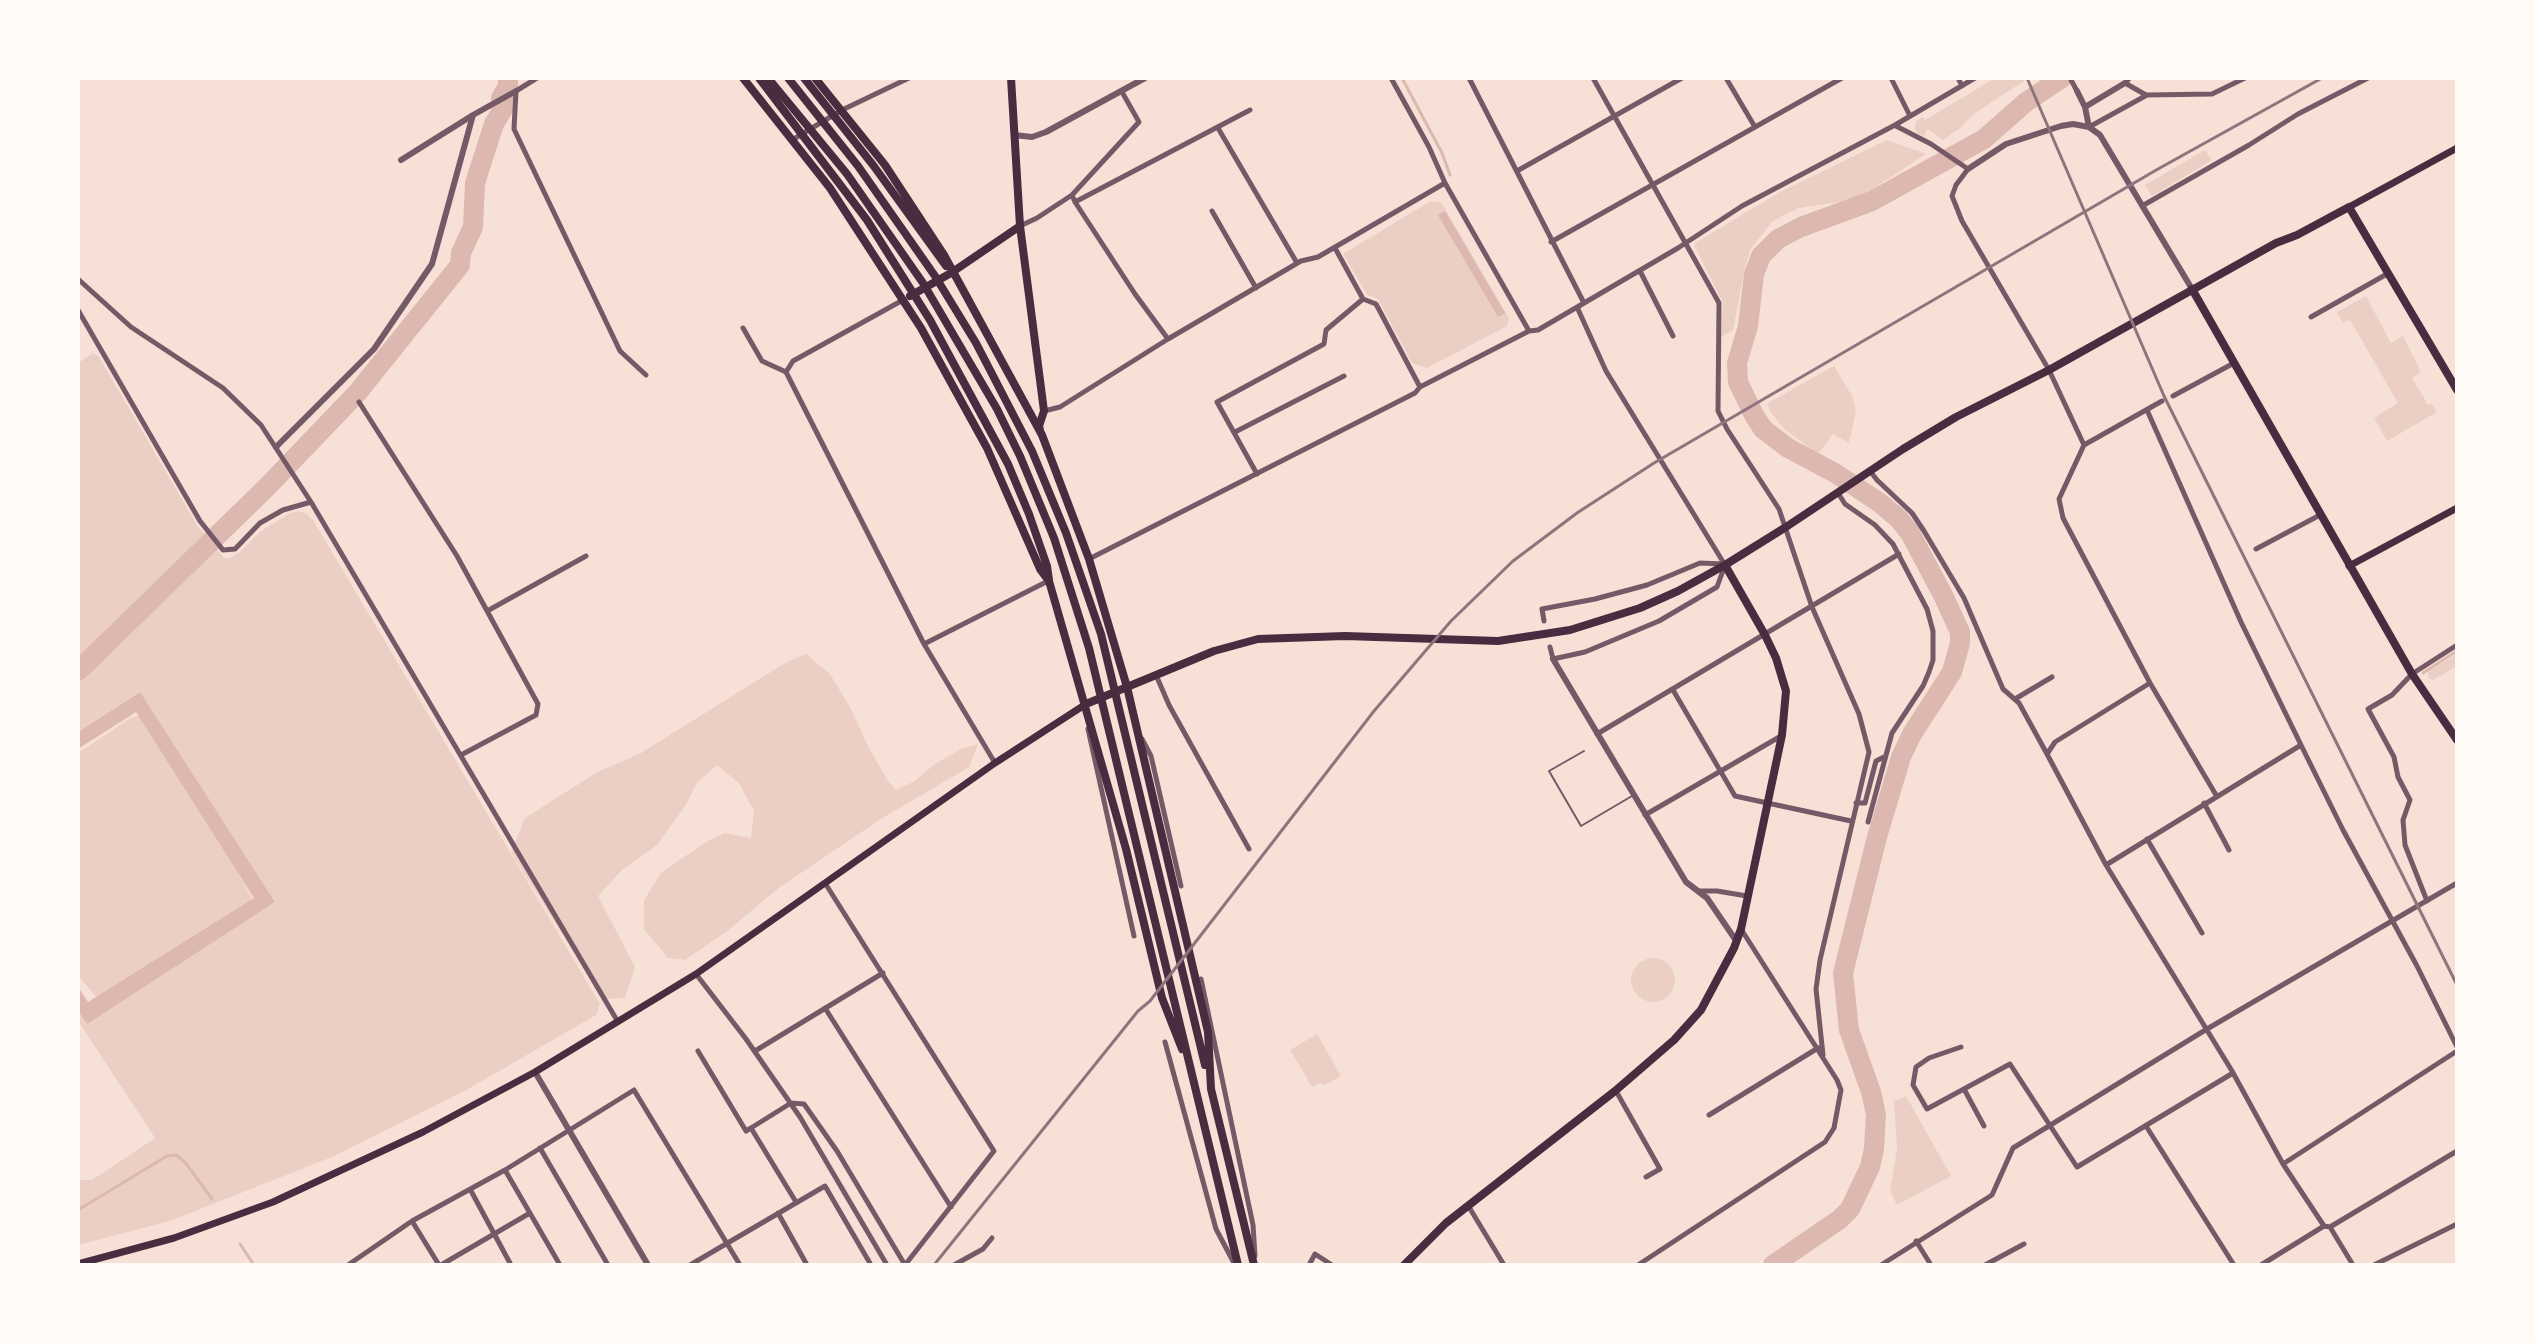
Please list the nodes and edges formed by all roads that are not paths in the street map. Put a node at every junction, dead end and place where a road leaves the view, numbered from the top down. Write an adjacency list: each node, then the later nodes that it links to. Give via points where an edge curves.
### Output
1 (537, 78): 25 (street)
2 (743, 78): 40 (highway)
3 (759, 78): 101 (highway, via 867,220 930,320 1025,502)
4 (768, 78): 167 (highway, via 878,216 940,309 1020,456 1054,538 1089,648)
5 (788, 78): 168 (highway, via 913,242 976,343 1032,451 1101,634)
6 (804, 78): 57 (highway)
7 (815, 78): 30 (highway)
8 (909, 78): 30 (street)
9 (1011, 78): 39 (highway)
10 (1145, 78): 27 (street)
11 (1391, 78): 45 (street)
12 (1593, 78): 33 (street)
13 (1682, 78): 33 (street)
14 (1726, 78): 36 (street)
15 (1842, 78): 36 (street)
16 (1891, 78): 34 (street)
17 (1958, 78): 24 (street)
18 (1975, 78): 24 (street)
19 (2070, 78): 26 (street)
20 (2245, 78): 28 (street, via 2212,94)
21 (2368, 78): 48 (street)
22 (1472, 79): 44 (street)
23 (2127, 81): 28 (street); 29 (street)
24 (1962, 86): 34 (street)
25 (516, 91): 32 (street); 75 (street, via 514,129 620,351)
26 (2077, 91): 29 (street)
27 (1122, 92): 39 (street, via 1046,132); 47 (street, via 1139,122)
28 (2147, 95): 37 (street)
29 (2085, 107): 37 (street)
30 (842, 110): 40 (street); 57 (highway, via 913,206)
31 (1250, 110): 38 (street)
32 (473, 115): 42 (street); 87 (street, via 432,264 374,349)
33 (1615, 116): 44 (street); 46 (street)
34 (1910, 116): 35 (street)
35 (1895, 125): 43 (street); 53 (street, via 1742,206)
36 (1755, 127): 46 (street)
37 (2089, 127): 43 (street, via 2061,126 2006,144); 48 (street, via 2100,135)
38 (1218, 128): 47 (street); 55 (street)
39 (1014, 135): 51 (highway)
40 (792, 140): 63 (highway, via 838,199)
41 (2457, 149): 49 (main road)
42 (401, 160)
43 (1965, 167): 73 (street, via 1952,196 1962,221)
44 (1517, 171): 52 (street)
45 (1445, 183): 54 (street); 69 (street)
46 (1653, 184): 52 (street); 53 (street)
47 (1073, 198): 51 (street); 71 (street)
48 (2142, 206): 61 (street)
49 (2349, 207): 58 (highway); 61 (highway)
50 (1212, 211): 60 (street)
51 (1020, 226): 57 (highway); 83 (highway)
52 (1551, 242): 64 (street)
53 (1686, 242): 56 (street); 94 (street, via 1719,303 1718,411)
54 (1335, 248): 55 (street); 62 (street)
55 (1297, 263): 60 (street)
56 (1640, 271): 64 (street); 70 (street)
57 (951, 273): 63 (highway); 85 (highway)
58 (2387, 274): 67 (street); 78 (highway)
59 (78, 279): 87 (street, via 131,327 223,388)
60 (1256, 288): 71 (street)
61 (2192, 289): 72 (highway); 73 (highway)
62 (1363, 299): 77 (street, via 1376,304); 84 (street, via 1326,330 1324,344 1217,402)
63 (903, 300): 74 (street, via 793,361); 101 (highway, via 954,384)
64 (1584, 303): 65 (street)
65 (1577, 307): 69 (street); 99 (street, via 1606,371)
66 (78, 310): 91 (street, via 200,521 223,550 235,549 260,523 283,510)
67 (2311, 317)
68 (743, 328): 74 (street, via 762,361)
69 (1529, 331): 77 (street)
70 (1673, 336)
71 (1168, 339): 83 (street, via 1087,392)
72 (2234, 363): 79 (street); 93 (highway)
73 (2049, 370): 86 (street); 88 (highway, via 1956,417)
74 (786, 372): 106 (street)
75 (646, 375)
76 (1344, 376): 84 (street)
77 (1420, 387): 89 (street)
78 (2457, 390)
79 (2173, 396)
80 (2162, 401): 82 (street)
81 (359, 402): 103 (street)
82 (2147, 410): 86 (street); 122 (street)
83 (1044, 411): 85 (highway)
84 (1235, 432): 89 (street)
85 (1042, 435): 98 (highway)
86 (2084, 445): 113 (street, via 2059,499 2063,518)
87 (276, 447): 91 (street)
88 (1869, 470): 90 (highway); 116 (street, via 1924,531 1964,598 2003,689)
89 (1257, 474): 98 (street)
90 (1839, 491): 94 (highway); 96 (street, via 1845,504 1885,535)
91 (311, 502): 125 (street)
92 (2457, 508): 100 (main road)
93 (2320, 515): 95 (street); 100 (highway)
94 (1786, 527): 99 (highway); 102 (street)
95 (2256, 549)
96 (1899, 554): 102 (street); 126 (street, via 1931,620 1933,660 1923,686 1892,733)
97 (586, 556): 103 (street)
98 (1089, 559): 101 (highway); 114 (highway)
99 (1725, 565): 104 (street, via 1700,563 1647,585 1542,609); 105 (highway); 109 (street, via 1717,587 1659,621 1585,652); 111 (highway, via 1618,617 1543,636 1498,641 1258,639)
100 (2349, 566): 110 (highway)
101 (1049, 581): 106 (street); 117 (highway)
102 (1812, 607): 105 (street); 132 (street, via 1859,714 1869,752)
103 (489, 610): 125 (street, via 537,710)
104 (1544, 621)
105 (1765, 635): 115 (street); 120 (highway, via 1786,691)
106 (924, 644): 127 (street)
107 (2457, 645): 110 (street)
108 (1550, 647): 109 (street)
109 (1553, 659): 119 (street)
110 (2412, 674): 121 (highway); 146 (street, via 2368,709 2410,800 2403,820 2405,845)
111 (1156, 675): 114 (highway); 138 (street)
112 (2052, 677): 116 (street)
113 (2150, 683): 124 (street, via 2055,742); 129 (street)
114 (1127, 687): 117 (highway); 118 (highway)
115 (1673, 690): 119 (street); 128 (street)
116 (2015, 700): 124 (street)
117 (1086, 704): 127 (main road); 150 (street); 167 (highway, via 1162,998)
118 (1137, 727): 143 (street, via 1151,756); 168 (highway, via 1208,1032)
119 (1597, 734): 130 (street)
120 (1782, 735): 128 (street); 131 (highway)
121 (2457, 740)
122 (2301, 745): 129 (street); 147 (street)
123 (1584, 751): 130 (lane, via 1549,771 1581,826)
124 (2047, 754): 140 (street)
125 (461, 755): 156 (street)
126 (1885, 757): 132 (street, via 1876,761 1865,803); 136 (street)
127 (995, 763): 141 (main road)
128 (1720, 771): 131 (street, via 1735,796); 134 (street)
129 (2216, 795): 133 (street)
130 (1633, 796): 134 (street)
131 (1768, 803): 135 (street); 145 (highway)
132 (1856, 803): 135 (street)
133 (2204, 803): 137 (street); 139 (street)
134 (1645, 815): 144 (street)
135 (1851, 821): 164 (street, via 1816,989)
136 (1868, 822)
137 (2147, 839): 140 (street); 149 (street)
138 (1249, 849)
139 (2229, 850)
140 (2106, 865): 157 (street)
141 (825, 883): 152 (street); 153 (main road)
142 (2457, 883): 146 (street)
143 (1181, 886)
144 (1697, 891): 145 (street); 151 (street)
145 (1748, 897): 148 (highway)
146 (2427, 901): 147 (street)
147 (2393, 920): 157 (street); 161 (street)
148 (1741, 929): 151 (highway); 160 (street)
149 (2202, 933)
150 (1134, 936)
151 (1737, 942): 170 (highway, via 1689,1025)
152 (883, 973): 155 (street); 185 (street, via 994,1151)
153 (696, 974): 156 (main road); 163 (street)
154 (1201, 979): 212 (street, via 1253,1225)
155 (825, 1008): 163 (street); 185 (street)
156 (618, 1023): 165 (main road)
157 (2207, 1029): 166 (street); 176 (street)
158 (1165, 1042): 211 (street, via 1216,1229)
159 (1961, 1047): 169 (street, via 1916,1067 1913,1085 1927,1109)
160 (1818, 1048): 164 (street); 172 (street)
161 (2457, 1049): 180 (street)
162 (698, 1051): 175 (street, via 746,1131)
163 (755, 1051): 171 (street)
164 (1823, 1055): 217 (street, via 1841,1090 1832,1134 1825,1142)
165 (535, 1072): 177 (street); 197 (main road, via 273,1202 174,1238)
166 (2233, 1073): 174 (street); 180 (street)
167 (1194, 1080): 211 (highway)
168 (1211, 1089): 212 (highway)
169 (1964, 1089): 173 (street); 176 (street, via 2010,1064)
170 (1615, 1091): 182 (street, via 1660,1169); 186 (highway)
171 (791, 1103): 175 (street); 208 (street); 209 (street, via 804,1104)
172 (1709, 1115)
173 (1984, 1126)
174 (2146, 1126): 176 (street, via 2077,1167); 221 (street)
175 (751, 1128): 184 (street)
176 (2049, 1128): 194 (street, via 2013,1148 1992,1195)
177 (569, 1130): 178 (street); 195 (street, via 634,1090); 203 (street)
178 (540, 1148): 181 (street); 202 (street)
179 (2457, 1151): 191 (street)
180 (2283, 1164): 191 (street)
181 (505, 1170): 183 (street); 187 (street)
182 (1646, 1177)
183 (470, 1189): 189 (street); 192 (street)
184 (796, 1202): 188 (street); 207 (street, via 825,1186)
185 (952, 1207): 209 (street)
186 (1469, 1207): 215 (highway); 216 (street)
187 (530, 1213): 192 (street); 201 (street)
188 (778, 1213): 195 (street); 206 (street)
189 (412, 1221): 198 (street); 199 (street)
190 (2457, 1224): 224 (street)
191 (2327, 1226): 222 (street); 223 (street)
192 (494, 1234): 199 (street); 200 (street)
193 (992, 1238): 210 (street)
194 (1916, 1241): 218 (street); 219 (street)
195 (727, 1243): 204 (street); 205 (street)
196 (2024, 1244): 220 (street)
197 (78, 1264)
198 (348, 1265)
199 (440, 1265)
200 (511, 1265)
201 (560, 1265)
202 (608, 1265)
203 (648, 1265)
204 (690, 1265)
205 (740, 1265)
206 (807, 1265)
207 (871, 1265)
208 (887, 1265)
209 (905, 1265)
210 (954, 1265)
211 (1236, 1265)
212 (1254, 1265)
213 (1309, 1265): 214 (street, via 1315,1254)
214 (1332, 1265)
215 (1404, 1265)
216 (1504, 1265)
217 (1638, 1265)
218 (1881, 1265)
219 (1931, 1265)
220 (1985, 1265)
221 (2234, 1265)
222 (2261, 1265)
223 (2353, 1265)
224 (2374, 1265)

